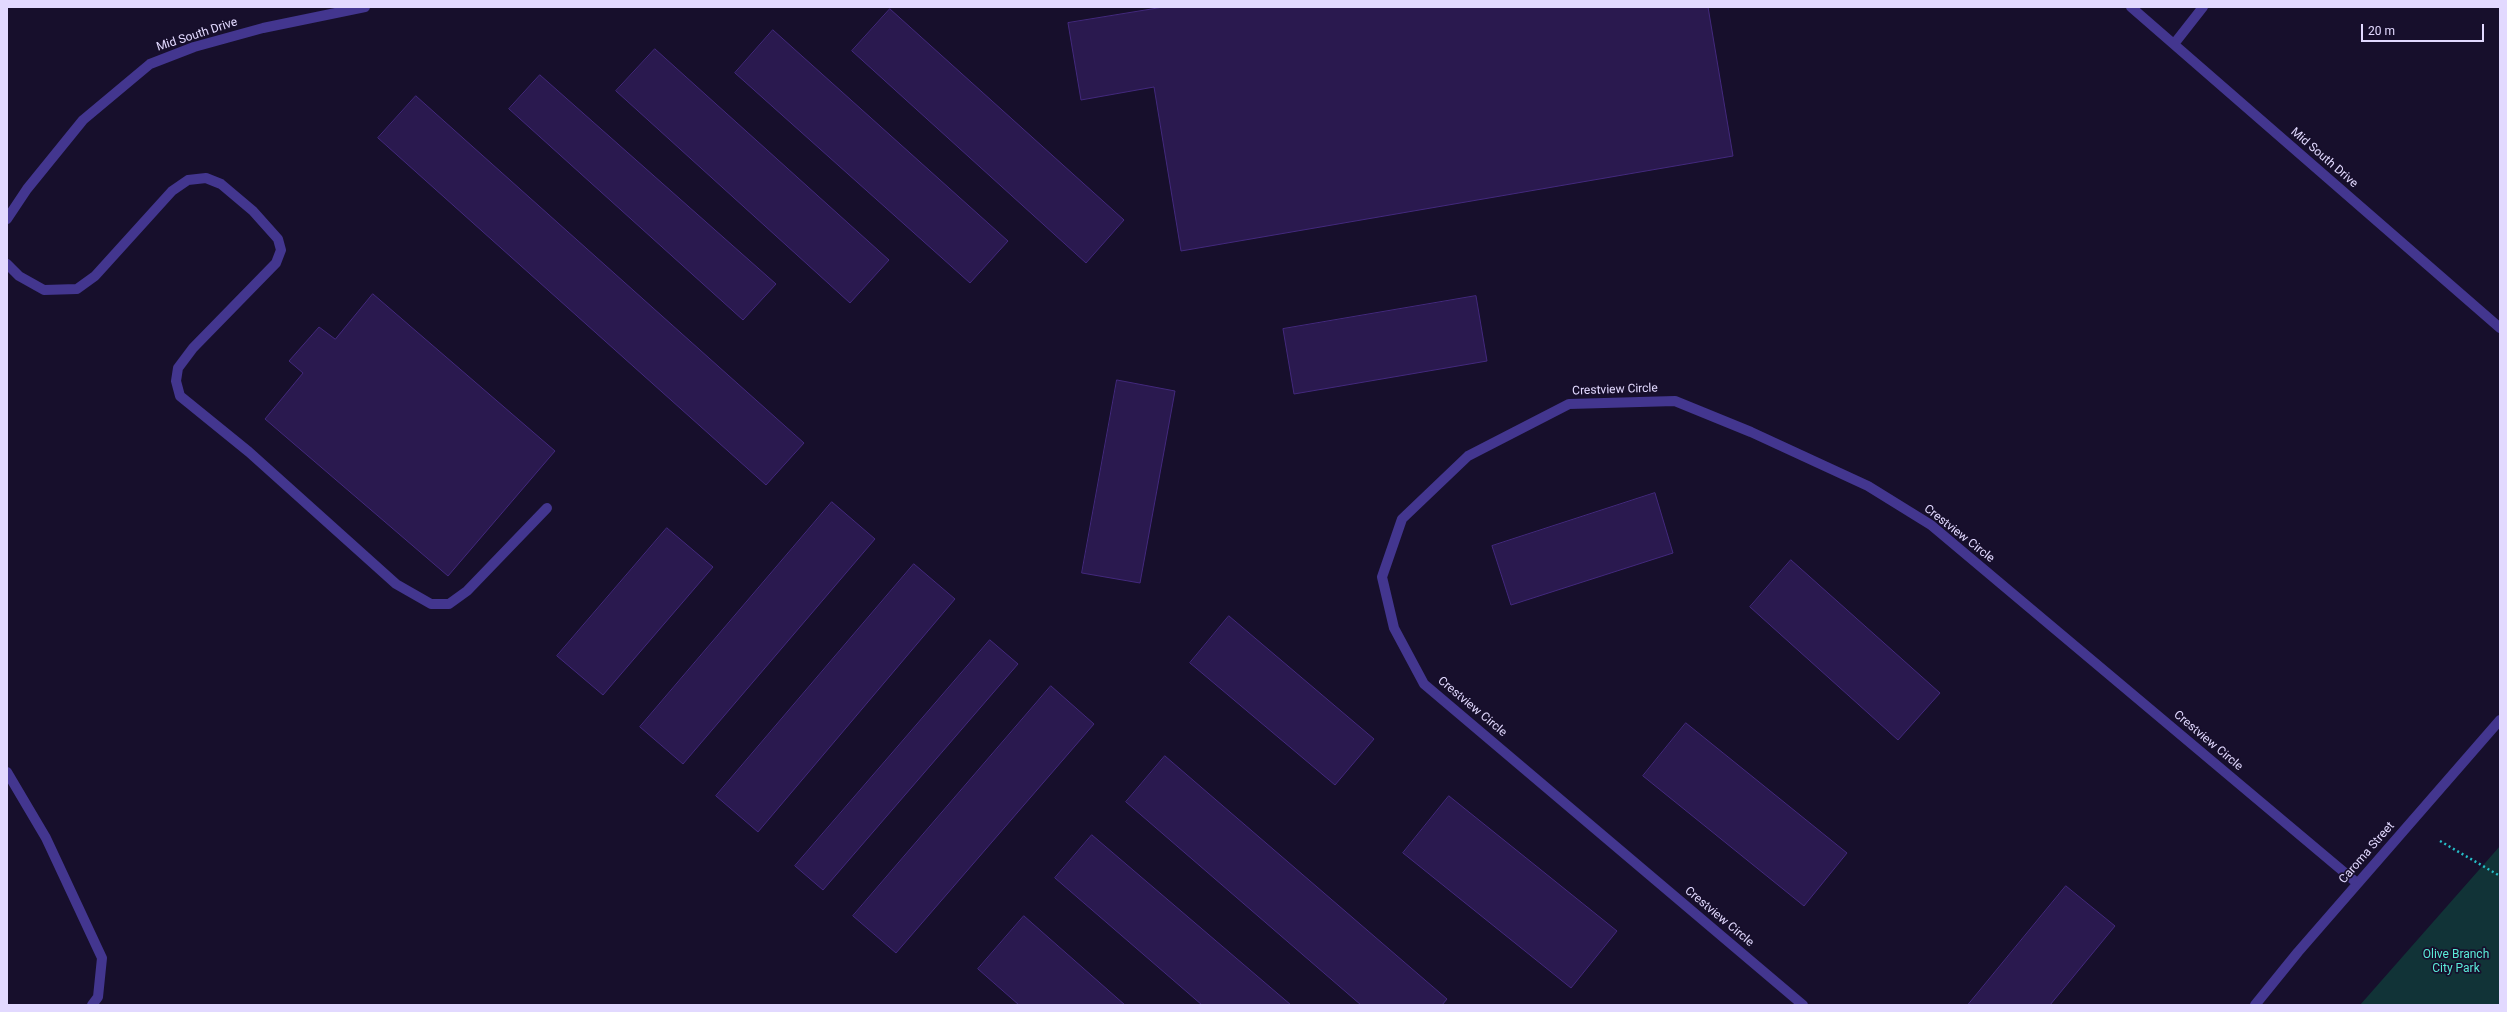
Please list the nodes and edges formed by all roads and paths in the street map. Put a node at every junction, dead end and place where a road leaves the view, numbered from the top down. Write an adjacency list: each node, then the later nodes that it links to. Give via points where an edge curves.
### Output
1 (365, 7): 5 (street, Mid South Drive, via 263,28 194,47 150,64 83,120 26,189)
2 (2131, 7): 4 (street, Mid South Drive)
3 (2203, 7): 4 (street)
4 (2174, 44): 7 (street, Mid South Drive)
5 (7, 219)
6 (7, 264): 8 (street, via 19,276 44,290 77,289 95,276 172,191 188,180 206,178 222,184 263,222 278,239 281,250 276,263 193,348 178,368 176,381 180,396 249,452 396,584 431,604 449,604 467,591)
7 (2500, 328)
8 (547, 508)
9 (2500, 720): 13 (street, Caroma Street)
10 (7, 772): 14 (street, via 46,838 102,958 98,997)
11 (2440, 841): 12 (path)
12 (2500, 876)
13 (2358, 883): 15 (street, Crestview Circle, via 1931,525 1868,486 1751,432 1675,401 1569,404 1468,456 1402,519 1382,577 1394,628 1424,684); 16 (street, Caroma Street)
14 (92, 1005)
15 (1804, 1005)
16 (2255, 1005)

